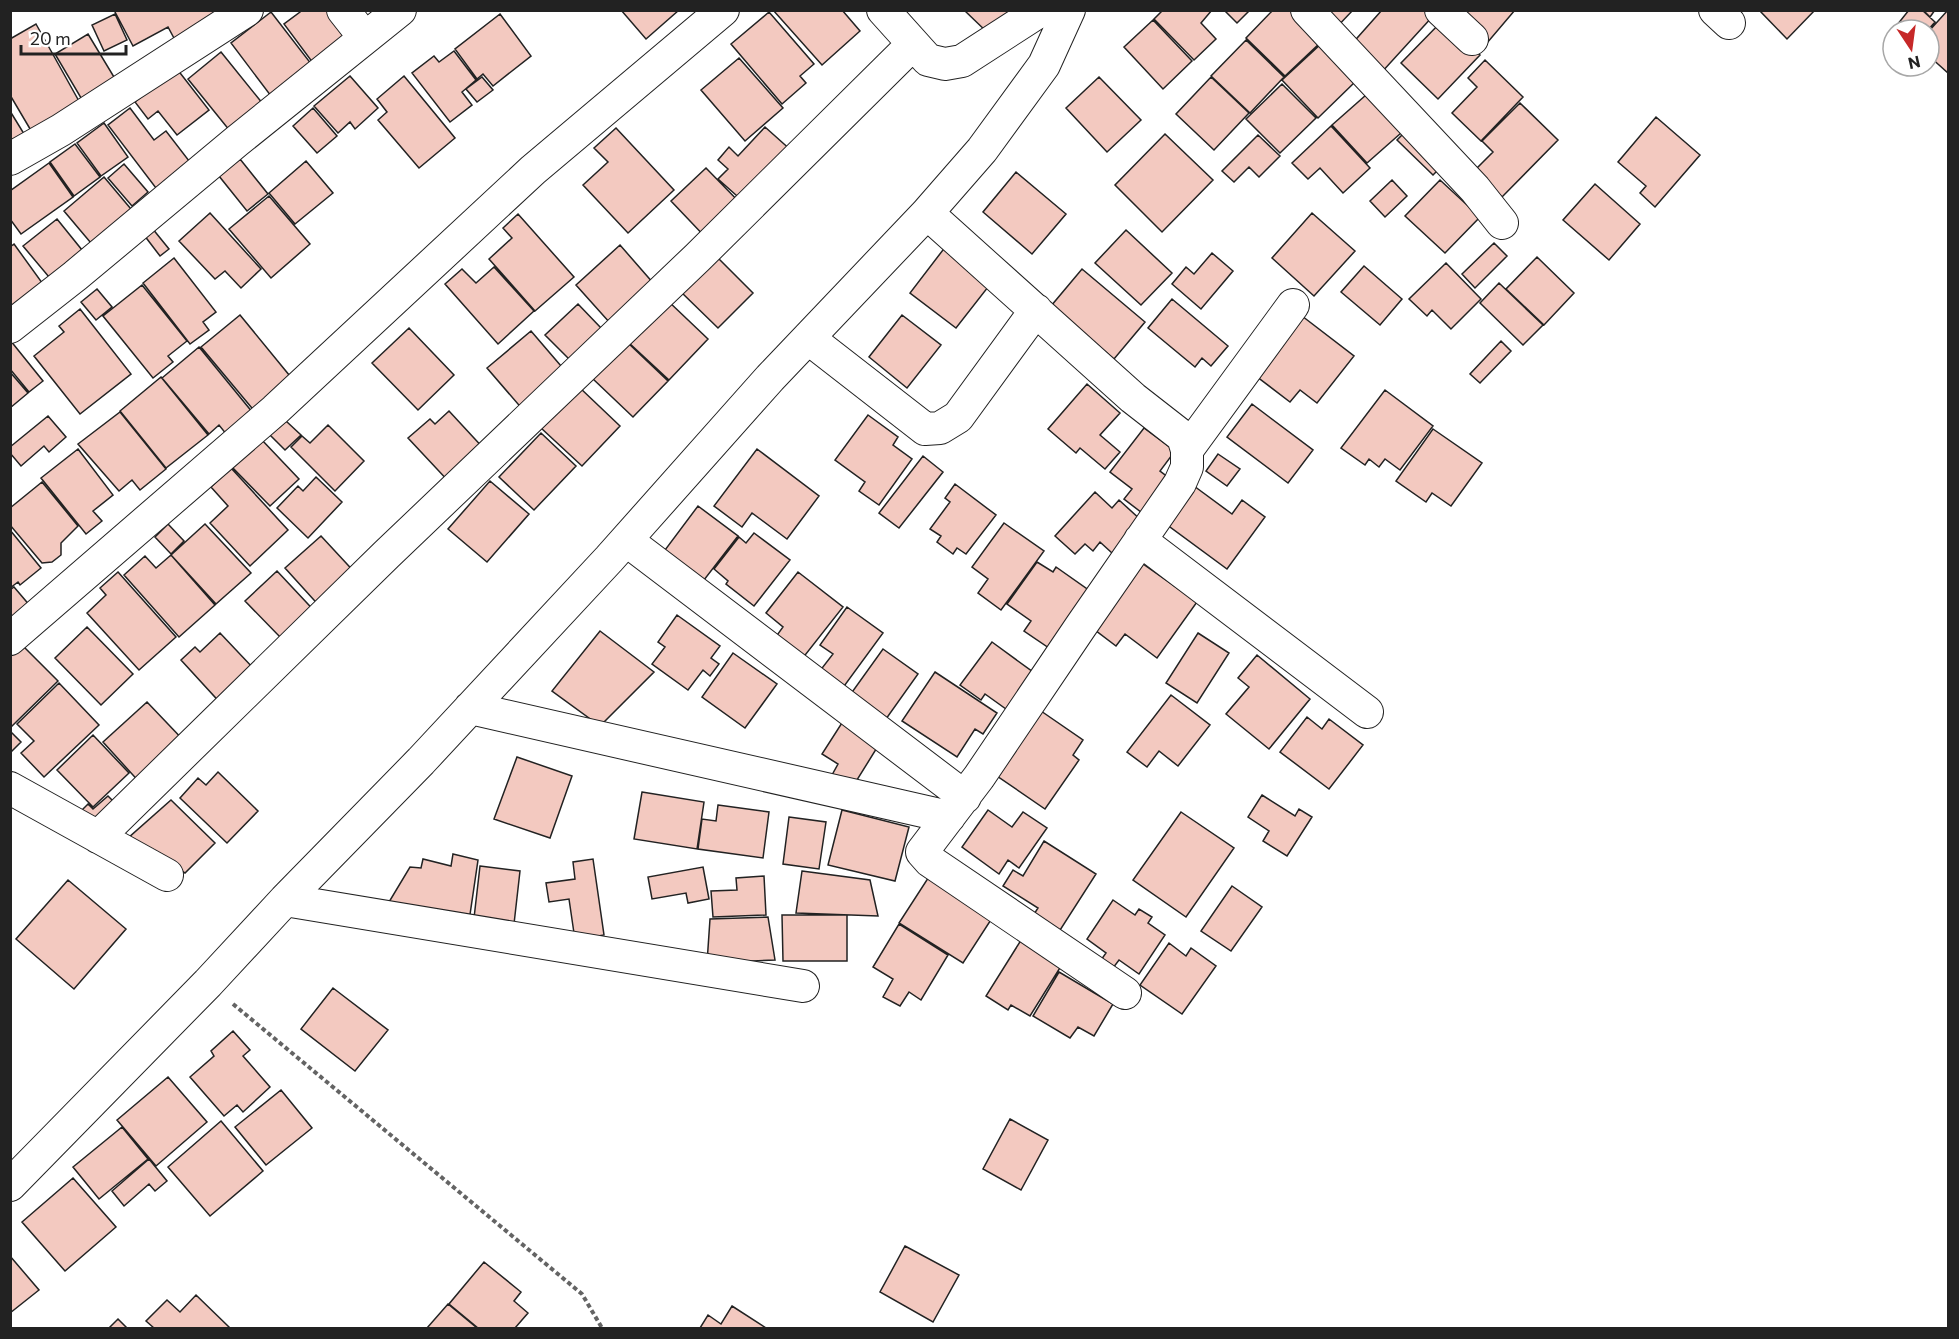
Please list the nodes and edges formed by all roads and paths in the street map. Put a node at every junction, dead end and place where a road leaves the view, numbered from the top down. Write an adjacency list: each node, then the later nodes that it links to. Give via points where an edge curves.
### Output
1 (247, 10): 13 (street)
2 (343, 10): 10 (street)
3 (400, 10): 10 (street)
4 (723, 10): 23 (street, via 533,170 274,410)
5 (883, 10): 12 (street)
6 (1041, 10): 12 (street, via 962,61 945,64 928,60)
7 (1069, 10): 14 (street, via 1044,65 982,150)
8 (1307, 10): 15 (street, via 1475,189)
9 (1441, 10): 11 (street)
10 (365, 38): 18 (street)
11 (1472, 39)
12 (913, 44): 28 (street)
13 (10, 159)
14 (927, 213): 17 (street); 19 (street)
15 (1502, 223)
16 (1293, 305): 20 (street)
17 (1036, 310): 19 (street, via 958,417 940,428 924,429); 20 (street, via 1133,398 1183,437)
18 (10, 327)
19 (808, 338): 21 (street)
20 (1187, 450): 22 (street, via 1187,467 1180,483)
21 (626, 540): 24 (street); 27 (street)
22 (1140, 540): 25 (street); 27 (street)
23 (10, 639)
24 (470, 708): 27 (street); 30 (street)
25 (1367, 712)
26 (10, 788): 28 (street)
27 (957, 807): 33 (street, via 922,852 930,861)
28 (98, 837): 29 (street)
29 (167, 875)
30 (285, 900): 31 (street); 32 (street)
31 (208, 983): 34 (street); 35 (path, via 582,1294)
32 (803, 986)
33 (1125, 993)
34 (10, 1185)
35 (602, 1329)

